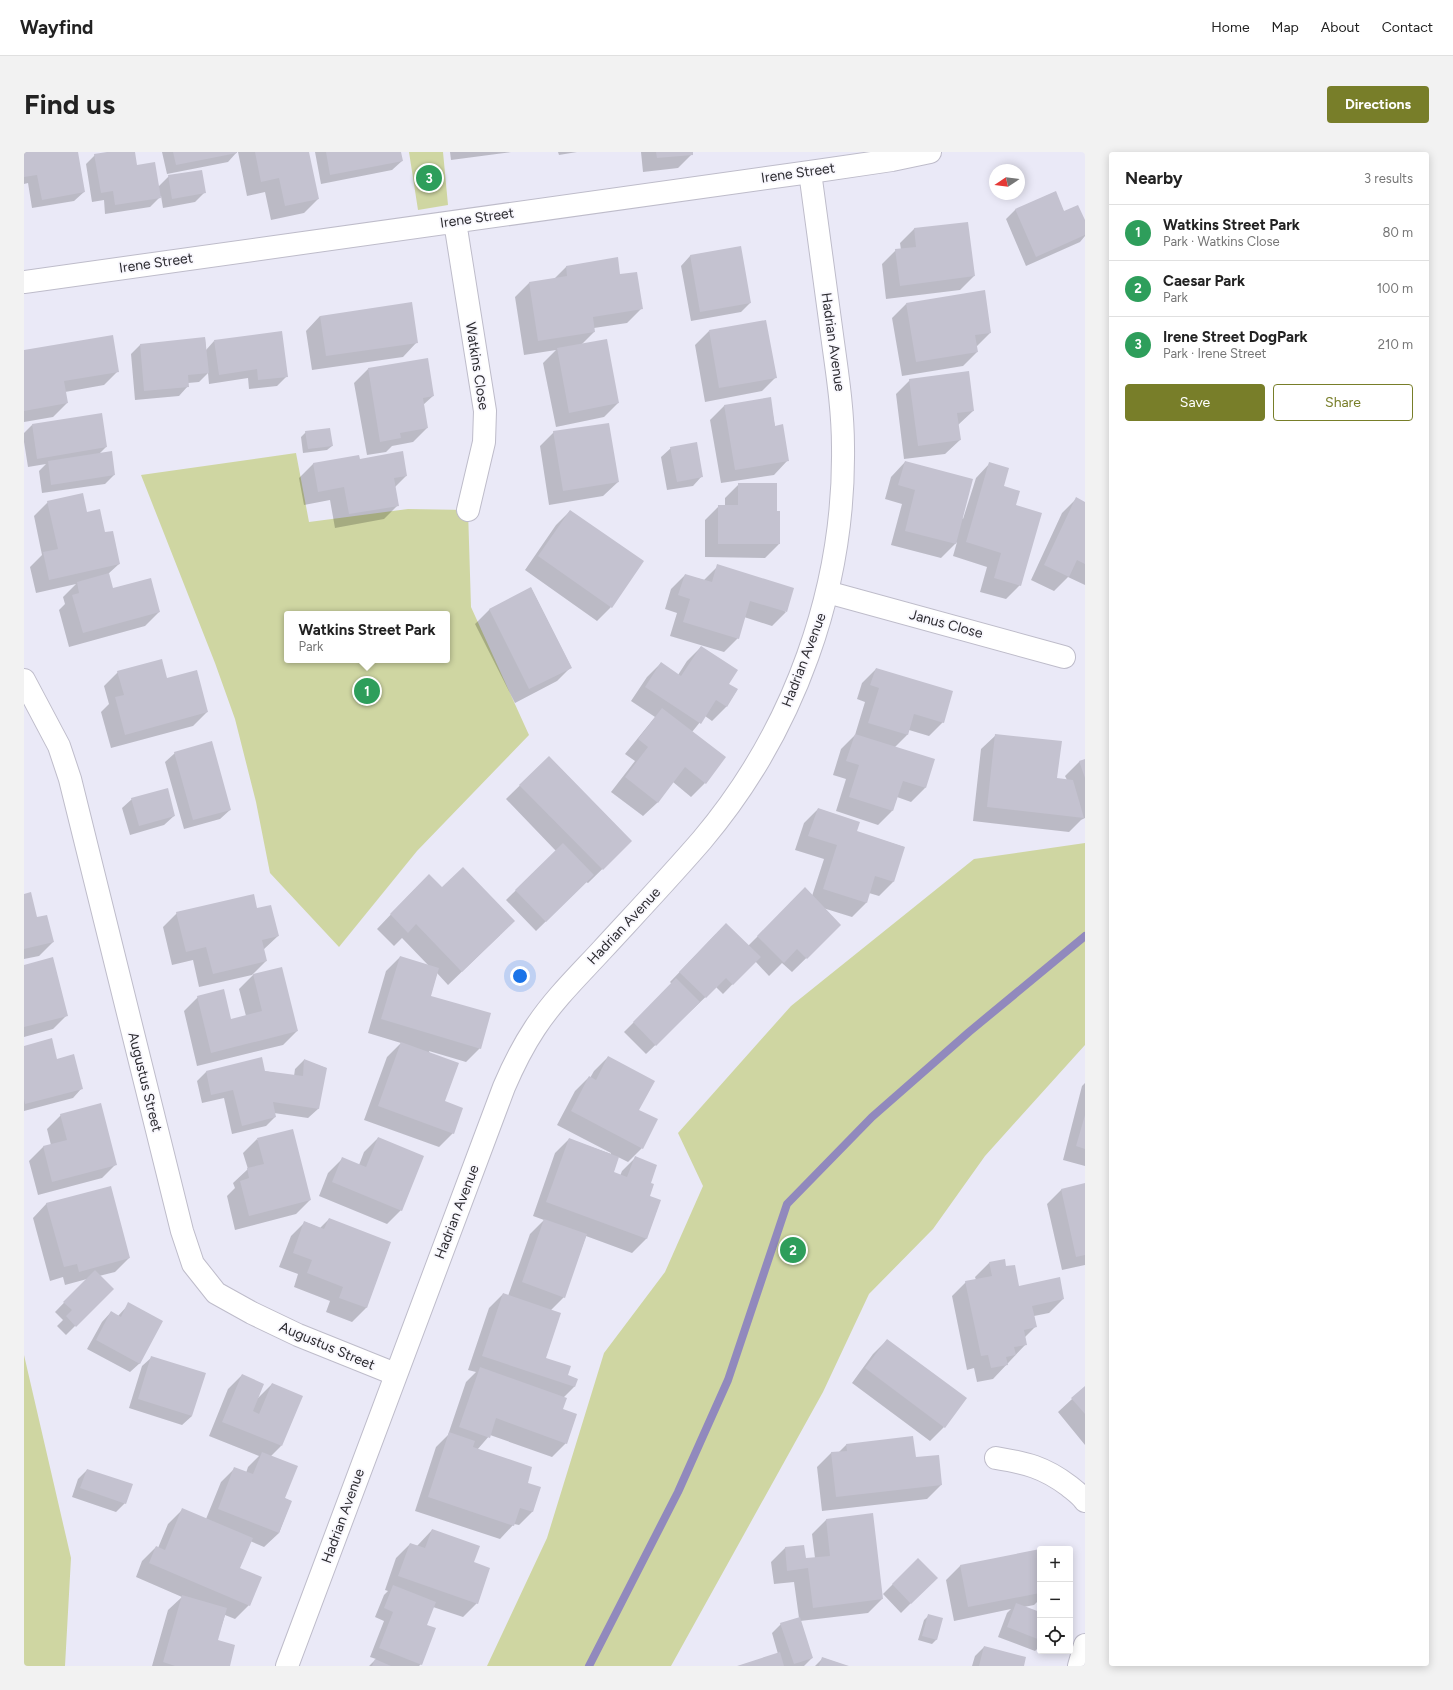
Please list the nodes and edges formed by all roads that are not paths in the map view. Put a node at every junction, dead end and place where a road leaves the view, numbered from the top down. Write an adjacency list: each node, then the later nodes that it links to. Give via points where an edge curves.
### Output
1 (930, 152): 2 (street, Irene Street)
2 (810, 172): 3 (street, Irene Street); 6 (street, Hadrian Avenue, via 841,400 843,439 842,494)
3 (455, 222): 4 (street, Irene Street); 5 (street, Watkins Close, via 485,411 484,442)
4 (24, 282)
5 (468, 510)
6 (828, 592): 7 (street, Janus Close); 9 (street, Hadrian Avenue, via 792,697 773,734 730,803 667,879 557,999 535,1027 517,1058)
7 (1064, 657)
8 (24, 680): 9 (street, Augustus Street, via 59,746 70,779 182,1231 193,1264 216,1293 252,1313)
9 (395, 1374): 13 (street, Hadrian Avenue)
10 (996, 1458): 11 (street, via 1028,1464 1054,1475)
11 (1085, 1501)
12 (1085, 1645): 14 (street)
13 (287, 1666)
14 (1079, 1666)

